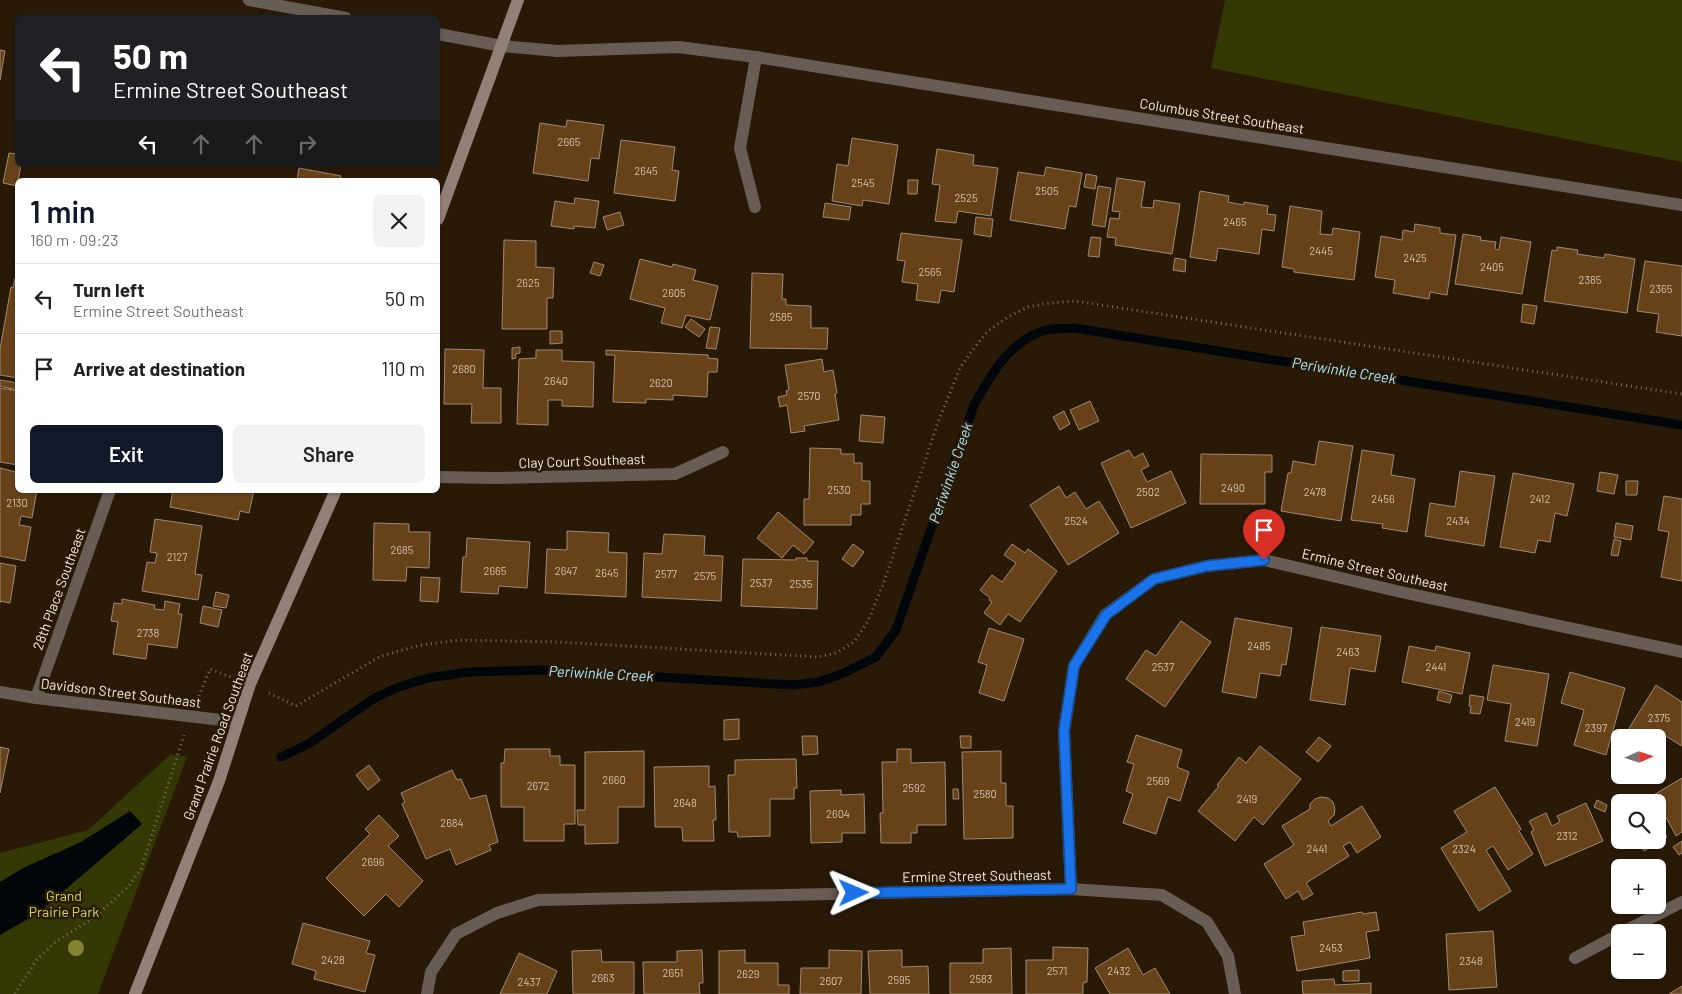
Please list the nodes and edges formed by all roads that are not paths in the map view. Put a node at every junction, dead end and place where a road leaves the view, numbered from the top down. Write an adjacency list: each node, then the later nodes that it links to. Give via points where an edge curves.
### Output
1 (249, 0): 3 (street)
2 (518, 0): 5 (main road)
3 (330, 15)
4 (440, 34): 5 (street, Columbus Street Southeast)
5 (502, 46): 6 (street, Columbus Street Southeast, via 556,51 678,47); 9 (main road)
6 (756, 57): 7 (street, Columbus Street Southeast); 8 (street, via 740,148)
7 (1682, 205)
8 (755, 207)
9 (440, 214)
10 (723, 452): 11 (street, Clay Court Southeast, via 675,474)
11 (440, 477)
12 (109, 493): 16 (street, 28th Place Southeast)
13 (335, 493): 17 (main road, Grand Prairie Road Southeast, via 250,684)
14 (1682, 652): 18 (street, Ermine Street Southeast, via 1264,560 1207,566 1154,579 1106,615 1074,666 1064,731)
15 (0, 692): 16 (street, Davidson Street Southeast)
16 (36, 698): 17 (street, Davidson Street Southeast)
17 (238, 722): 23 (main road, Grand Prairie Road Southeast, via 220,781)
18 (1071, 889): 24 (street, Ermine Street Southeast, via 538,900 497,913 456,934 431,972); 25 (street, via 1162,894 1207,922 1228,956)
19 (1682, 902): 20 (street)
20 (1639, 924)
21 (1611, 939): 22 (street)
22 (1575, 958)
23 (135, 994)
24 (427, 994)
25 (1235, 994)

